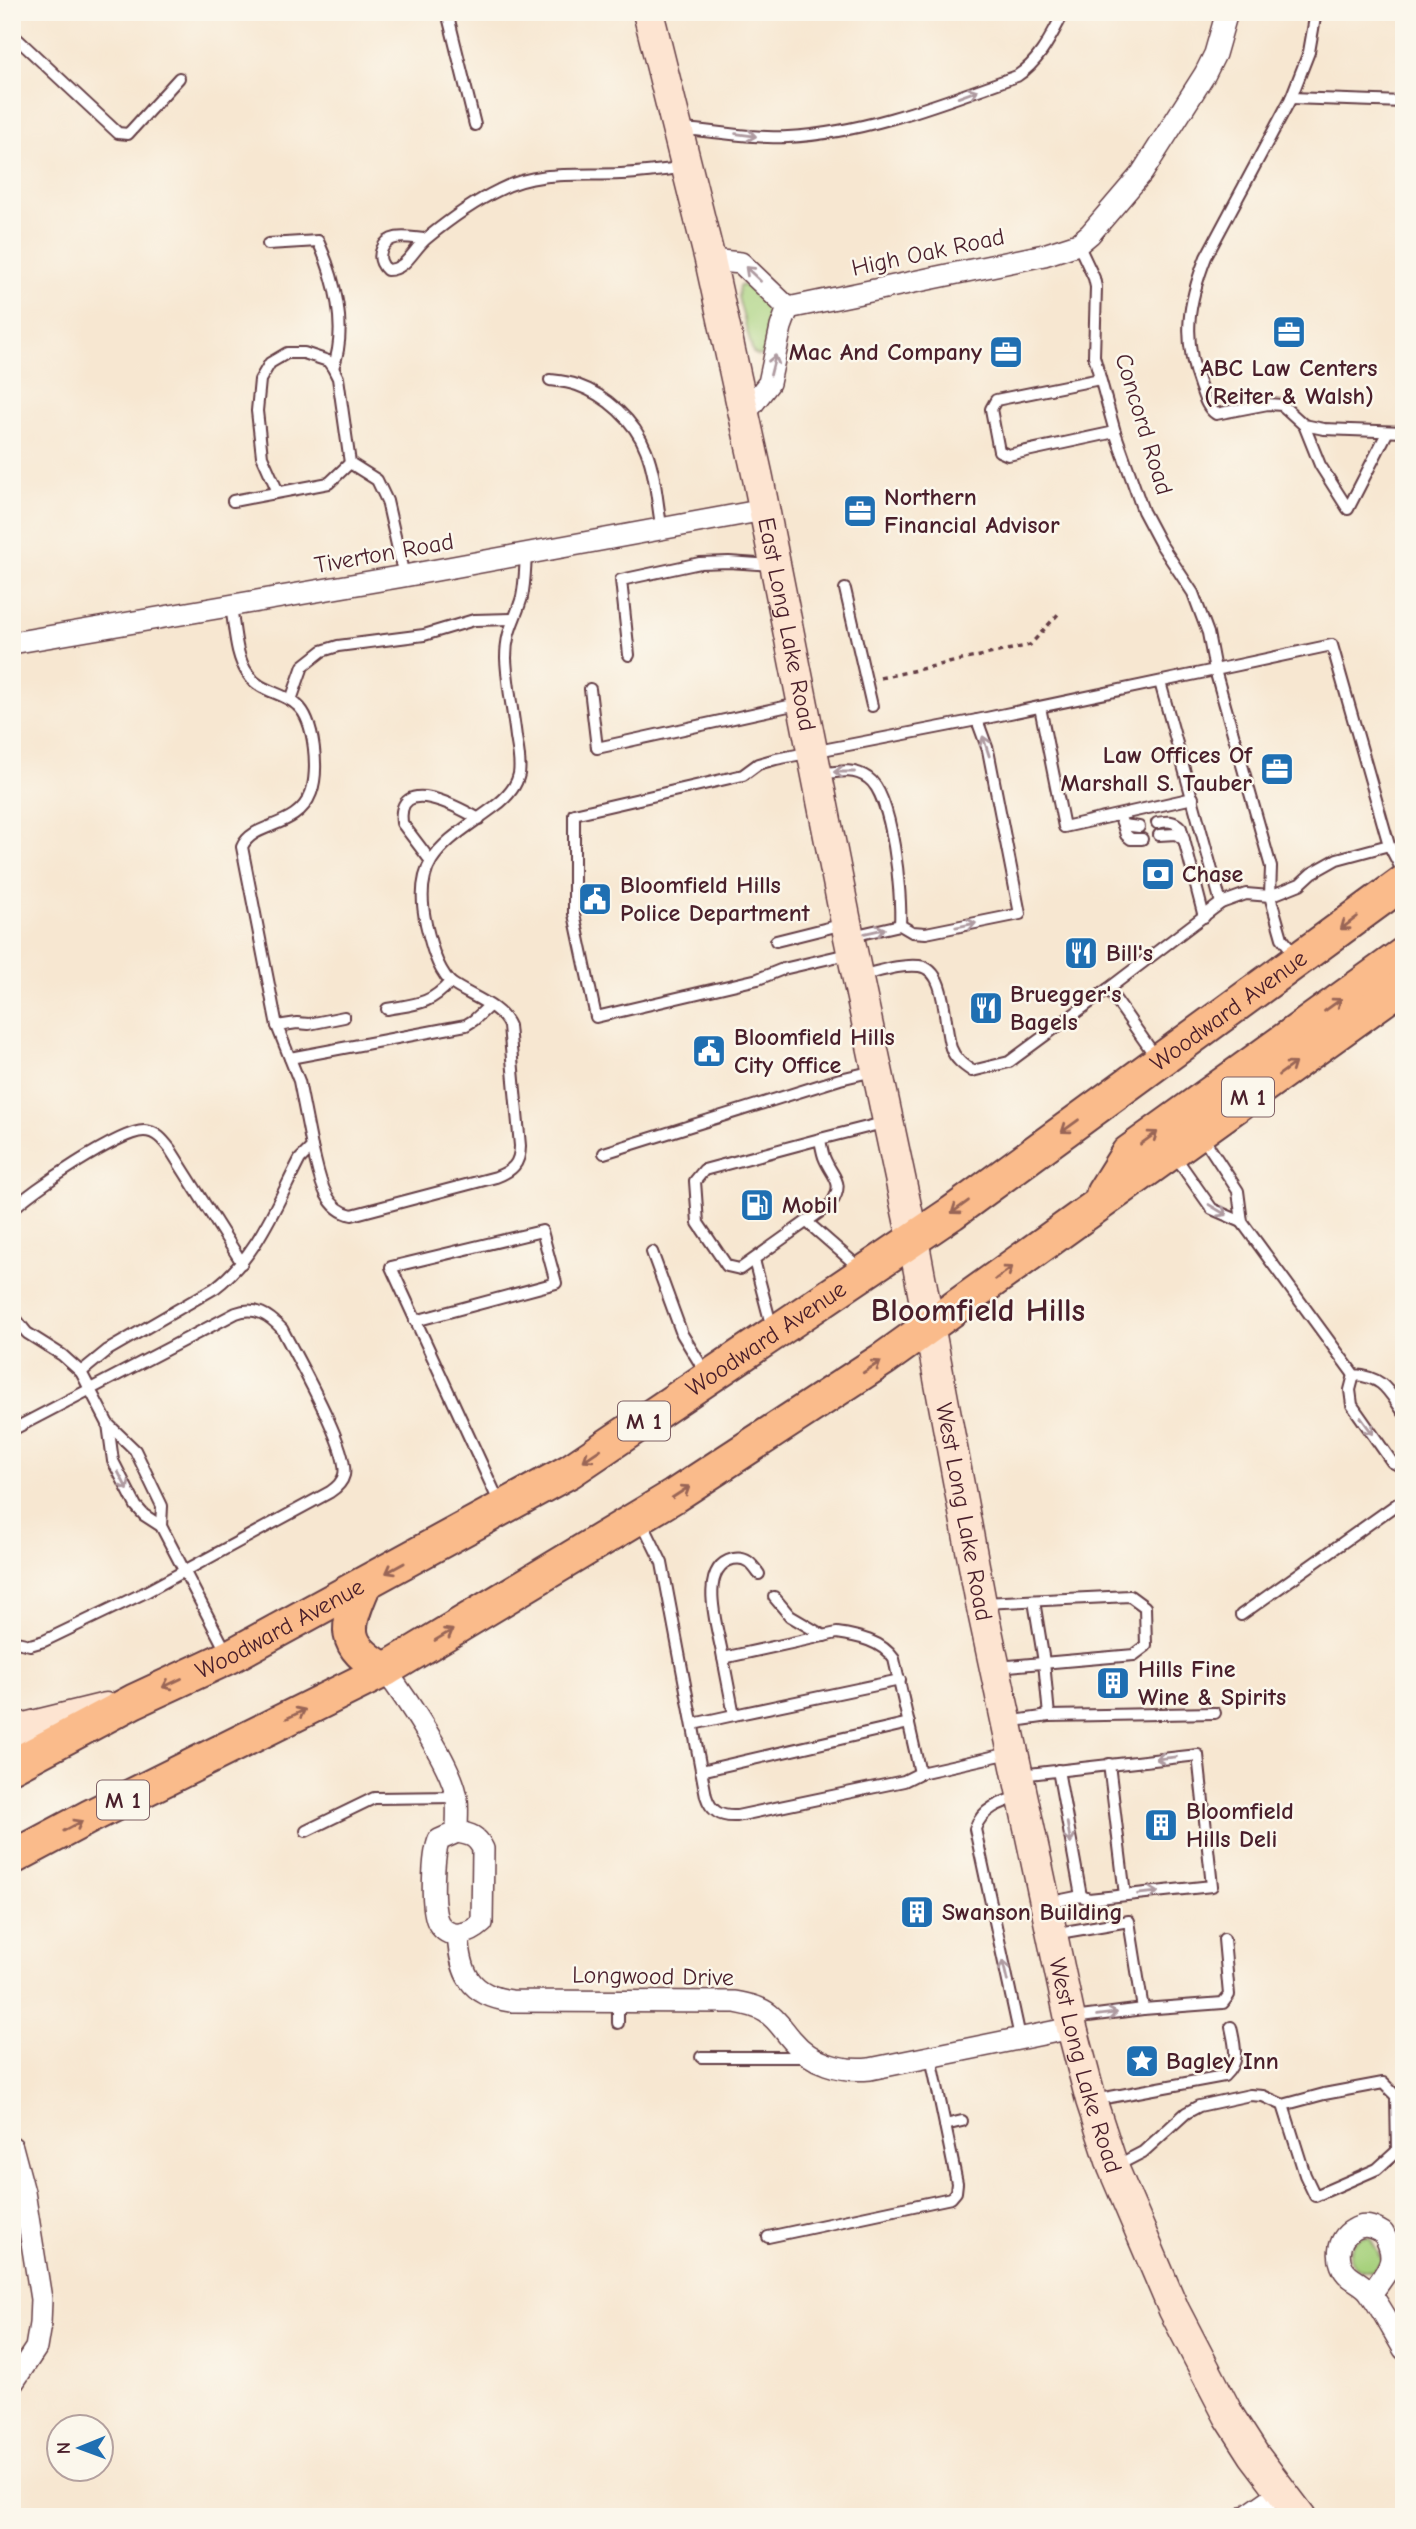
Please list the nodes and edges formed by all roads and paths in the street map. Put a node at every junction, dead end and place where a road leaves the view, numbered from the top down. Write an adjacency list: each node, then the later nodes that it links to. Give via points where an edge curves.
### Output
1 (447, 12): 10 (lane)
2 (648, 12): 11 (main road, East Long Lake Road)
3 (1064, 12): 11 (lane, one-way to 3, via 788,137 867,125 929,107 1027,69)
4 (1227, 12): 15 (street, via 1215,54 1190,99 1142,173)
5 (1316, 12): 8 (lane, via 1309,52)
6 (12, 34): 7 (lane, via 118,133 128,134)
7 (179, 78)
8 (1292, 98): 9 (lane); 22 (lane, via 1206,257 1189,307 1188,337 1193,368 1209,409 1225,414 1282,405)
9 (1404, 102)
10 (475, 125)
11 (678, 129): 12 (main road, East Long Lake Road)
12 (686, 167): 13 (lane, via 524,179 480,200); 16 (main road, East Long Lake Road)
13 (425, 239)
14 (268, 244): 18 (lane, via 318,242 333,282 338,313 339,353)
15 (1078, 244): 17 (street, High Oak Road); 19 (lane, Concord Road, via 1096,287 1093,335)
16 (710, 260): 17 (street, one-way to 16, via 741,263); 21 (main road, East Long Lake Road)
17 (788, 308): 21 (street, one-way to 17, via 769,383)
18 (333, 368): 26 (lane); 27 (lane, via 328,361 304,353 287,354 270,363 260,380 257,411 262,456)
19 (1100, 379): 23 (lane, Concord Road); 23 (lane, via 996,400 991,409 999,451 1008,455)
20 (550, 380): 30 (lane, via 576,384 601,396 632,426 649,458)
21 (744, 415): 29 (main road, East Long Lake Road)
22 (1304, 425): 25 (lane); 25 (lane, via 1320,465 1348,509)
23 (1115, 432): 40 (lane, Concord Road, via 1143,511 1193,593)
24 (1404, 432): 25 (lane)
25 (1387, 433)
26 (350, 463): 27 (lane, via 329,483); 33 (lane, via 377,480 387,501)
27 (278, 492): 28 (lane)
28 (233, 500)
29 (764, 510): 30 (street, Tiverton Road); 32 (main road, East Long Lake Road)
30 (662, 530): 31 (street, Tiverton Road)
31 (526, 555): 33 (street, Tiverton Road); 37 (lane, via 523,593)
32 (776, 566): 39 (lane, via 700,564 621,580); 45 (main road, East Long Lake Road)
33 (404, 576): 35 (street, Tiverton Road)
34 (845, 589): 46 (lane)
35 (231, 607): 38 (street, Tiverton Road); 44 (lane, via 247,674 261,687)
36 (1059, 612): 41 (path, via 1030,645)
37 (512, 619): 44 (lane, via 474,620 424,635 322,651 303,666); 51 (lane, via 506,657 519,774 508,794)
38 (12, 643)
39 (629, 655)
40 (1216, 670): 42 (lane); 58 (lane, via 1332,645); 62 (lane, Concord Road, via 1270,867)
41 (894, 675)
42 (1160, 682): 47 (lane); 50 (lane)
43 (590, 689): 45 (lane, via 597,748)
44 (291, 701): 76 (lane, via 308,723 314,755 311,792 296,814 249,836 242,848)
45 (803, 702): 49 (main road, East Long Lake Road)
46 (872, 706)
47 (1040, 707): 48 (lane); 52 (lane, via 1064,827)
48 (977, 720): 49 (lane); 65 (lane, one-way to 48, via 926,933 1020,915 988,750)
49 (815, 763): 65 (lane, one-way to 49, via 901,888 879,793 870,779); 67 (main road, East Long Lake Road); 67 (lane, via 776,758 743,775 574,814 574,914 596,1017 758,979)
50 (1193, 798): 52 (lane); 63 (lane)
51 (479, 819): 59 (lane); 59 (lane, via 437,798 409,801 402,823)
52 (1121, 820): 54 (lane); 56 (lane, via 1126,835)
53 (1157, 823): 57 (lane, via 1177,823)
54 (1139, 827)
55 (1159, 835): 57 (lane, via 1176,834)
56 (1142, 839)
57 (1184, 839): 64 (lane)
58 (1390, 845): 60 (lane); 62 (lane, via 1337,859 1300,884)
59 (430, 860): 70 (lane, via 423,888 424,914 437,962)
60 (1404, 874)
61 (1404, 882): 69 (main road, Woodward Avenue / M 1, one-way to 69)
62 (1270, 896): 63 (lane, via 1246,894); 69 (lane, Concord Road, via 1282,937)
63 (1221, 903): 64 (lane)
64 (1204, 916): 72 (lane)
65 (900, 925): 67 (lane, one-way to 65)
66 (776, 941): 67 (lane)
67 (851, 947): 72 (lane, via 931,969 939,980 951,1048 958,1062 972,1071 1009,1062); 79 (main road, East Long Lake Road)
68 (1404, 954): 86 (main road, one-way to 68, via 1128,1153)
69 (1299, 960): 78 (main road, Woodward Avenue / M 1)
70 (450, 982): 73 (lane); 74 (lane, via 426,1002)
71 (1404, 985): 81 (main road, M 1, one-way to 71)
72 (1108, 989): 78 (lane)
73 (489, 1006): 77 (lane, via 466,1025); 83 (lane, via 505,1017 509,1026 520,1146 511,1170 352,1215 337,1209 328,1198)
74 (387, 1009)
75 (344, 1017): 76 (lane)
76 (277, 1026): 77 (lane)
77 (290, 1058): 83 (lane)
78 (1159, 1062): 90 (main road, Woodward Avenue / M 1, one-way to 90)
79 (877, 1070): 80 (main road, East Long Lake Road); 85 (lane)
80 (887, 1122): 82 (lane); 90 (main road, East Long Lake Road)
81 (1199, 1133): 84 (main road, M 1); 89 (lane, via 1238,1191)
82 (820, 1139): 88 (lane, via 824,1158 838,1180 838,1193); 92 (lane, via 704,1170 695,1181 698,1223 727,1266 740,1269)
83 (312, 1147): 93 (lane, via 300,1159)
84 (1172, 1152): 86 (main road, M 1); 89 (lane, one-way to 89, via 1212,1209)
85 (604, 1153)
86 (1092, 1209): 97 (main road, M 1, one-way to 86)
87 (12, 1210): 93 (lane, via 34,1190 116,1140 151,1132 170,1149)
88 (807, 1222): 92 (lane); 94 (lane)
89 (1242, 1222): 100 (lane)
90 (913, 1239): 94 (main road, Woodward Avenue / M 1); 97 (main road, West Long Lake Road)
91 (652, 1252): 101 (lane, via 682,1334)
92 (754, 1260): 98 (lane)
93 (242, 1263): 99 (lane, via 215,1288 108,1350)
94 (864, 1272): 98 (main road, Woodward Avenue / M 1)
95 (12, 1314): 99 (lane, via 27,1333)
96 (415, 1321): 96 (lane, via 391,1267 542,1231 556,1283); 108 (lane)
97 (929, 1327): 109 (main road, M 1, one-way to 97); 116 (main road, West Long Lake Road)
98 (774, 1335): 101 (main road, Woodward Avenue / M 1)
99 (81, 1372): 102 (lane)
100 (1353, 1375): 103 (lane, via 1382,1383); 106 (lane, one-way to 106, via 1352,1405 1392,1462)
101 (709, 1378): 108 (main road, Woodward Avenue / M 1, one-way to 108, via 570,1471)
102 (90, 1389): 104 (lane); 105 (lane); 111 (lane, via 243,1311 263,1314 282,1329 342,1454 344,1475 339,1485 318,1500)
103 (1404, 1413)
104 (108, 1424): 110 (lane, via 135,1450 162,1506); 110 (lane, one-way to 110, via 109,1449 118,1472 136,1506)
105 (12, 1430)
106 (1404, 1468)
107 (1404, 1499): 117 (lane)
108 (502, 1508): 113 (main road, Woodward Avenue / M 1, one-way to 113)
109 (639, 1518): 124 (main road, M 1, one-way to 109); 132 (lane, via 662,1563)
110 (161, 1526): 111 (lane)
111 (185, 1571): 119 (lane, via 44,1641 30,1645); 120 (lane)
112 (759, 1574): 121 (lane, via 739,1558 729,1560 714,1578 712,1597)
113 (364, 1585): 120 (main road, Woodward Avenue / M 1); 124 (main road, via 351,1614 350,1629 354,1645 365,1659)
114 (774, 1597): 118 (lane, via 790,1616)
115 (1034, 1601): 116 (lane); 122 (lane); 122 (lane, via 1130,1596 1145,1607 1146,1646 1134,1655)
116 (981, 1603): 123 (main road, West Long Lake Road)
117 (1241, 1615)
118 (824, 1636): 121 (lane); 125 (lane, via 851,1635 888,1650)
119 (12, 1641)
120 (229, 1657): 126 (main road, Woodward Avenue / M 1, one-way to 126)
121 (723, 1658): 128 (lane)
122 (1044, 1662): 123 (lane); 129 (lane)
123 (995, 1668): 130 (main road, West Long Lake Road)
124 (385, 1670): 140 (street, via 408,1700); 143 (main road, M 1, one-way to 124)
125 (900, 1681): 128 (lane); 131 (lane)
126 (134, 1701): 133 (main road); 135 (main road, Woodward Avenue / M 1)
127 (1215, 1713): 129 (lane)
128 (734, 1715): 132 (lane)
129 (1049, 1716): 130 (lane)
130 (1006, 1722): 139 (main road, West Long Lake Road)
131 (909, 1723): 137 (lane); 138 (lane)
132 (692, 1724): 137 (lane)
133 (12, 1731)
134 (1109, 1764): 136 (lane); 144 (lane); 144 (lane, one-way to 134, via 1212,1886 1198,1755)
135 (12, 1766)
136 (1058, 1770): 139 (lane); 145 (lane, one-way to 145)
137 (701, 1771): 138 (lane, via 708,1803 729,1816 904,1781)
138 (920, 1773): 139 (lane)
139 (1017, 1774): 146 (main road, West Long Lake Road); 155 (lane, one-way to 139, via 975,1829)
140 (457, 1797): 141 (lane, via 374,1798); 142 (street)
141 (306, 1832)
142 (457, 1832): 148 (street, via 439,1840 434,1850 438,1924); 148 (street, via 478,1839 483,1849 482,1923)
143 (12, 1858)
144 (1125, 1895): 145 (lane)
145 (1081, 1896): 146 (lane)
146 (1044, 1904): 147 (main road, West Long Lake Road)
147 (1051, 1934): 151 (lane, via 1129,1921); 153 (main road, West Long Lake Road)
148 (458, 1935): 150 (street, Longwood Drive, via 463,1970 471,1983 489,1996 511,2001)
149 (1224, 1939): 151 (lane, via 1229,1995 1223,2003)
150 (618, 2001): 152 (lane); 157 (street, Longwood Drive, via 715,2000 755,2006 767,2012)
151 (1143, 2009): 153 (lane, one-way to 151)
152 (618, 2023)
153 (1071, 2023): 155 (street, Longwood Drive); 159 (main road, West Long Lake Road)
154 (1231, 2027): 159 (lane, via 1236,2054 1224,2076)
155 (1020, 2038): 158 (street, Longwood Drive)
156 (701, 2057): 157 (lane)
157 (812, 2057): 158 (street, Longwood Drive, via 837,2068 858,2070)
158 (931, 2057): 162 (lane)
159 (1091, 2100): 164 (main road, West Long Lake Road)
160 (1283, 2105): 160 (lane, via 1383,2083 1396,2096 1397,2151 1377,2169 1315,2196); 164 (lane, via 1250,2095 1199,2106 1143,2152)
161 (962, 2121): 162 (lane)
162 (945, 2125): 165 (lane, via 957,2183 951,2198)
163 (12, 2147): 168 (street, via 41,2299 36,2348)
164 (1113, 2167): 169 (main road, West Long Lake Road, via 1200,2364)
165 (768, 2237)
166 (1371, 2294): 167 (street)
167 (1404, 2349)
168 (12, 2384)
169 (1281, 2492): 170 (street); 171 (main road, West Long Lake Road)
170 (1245, 2517)
171 (1301, 2517)

